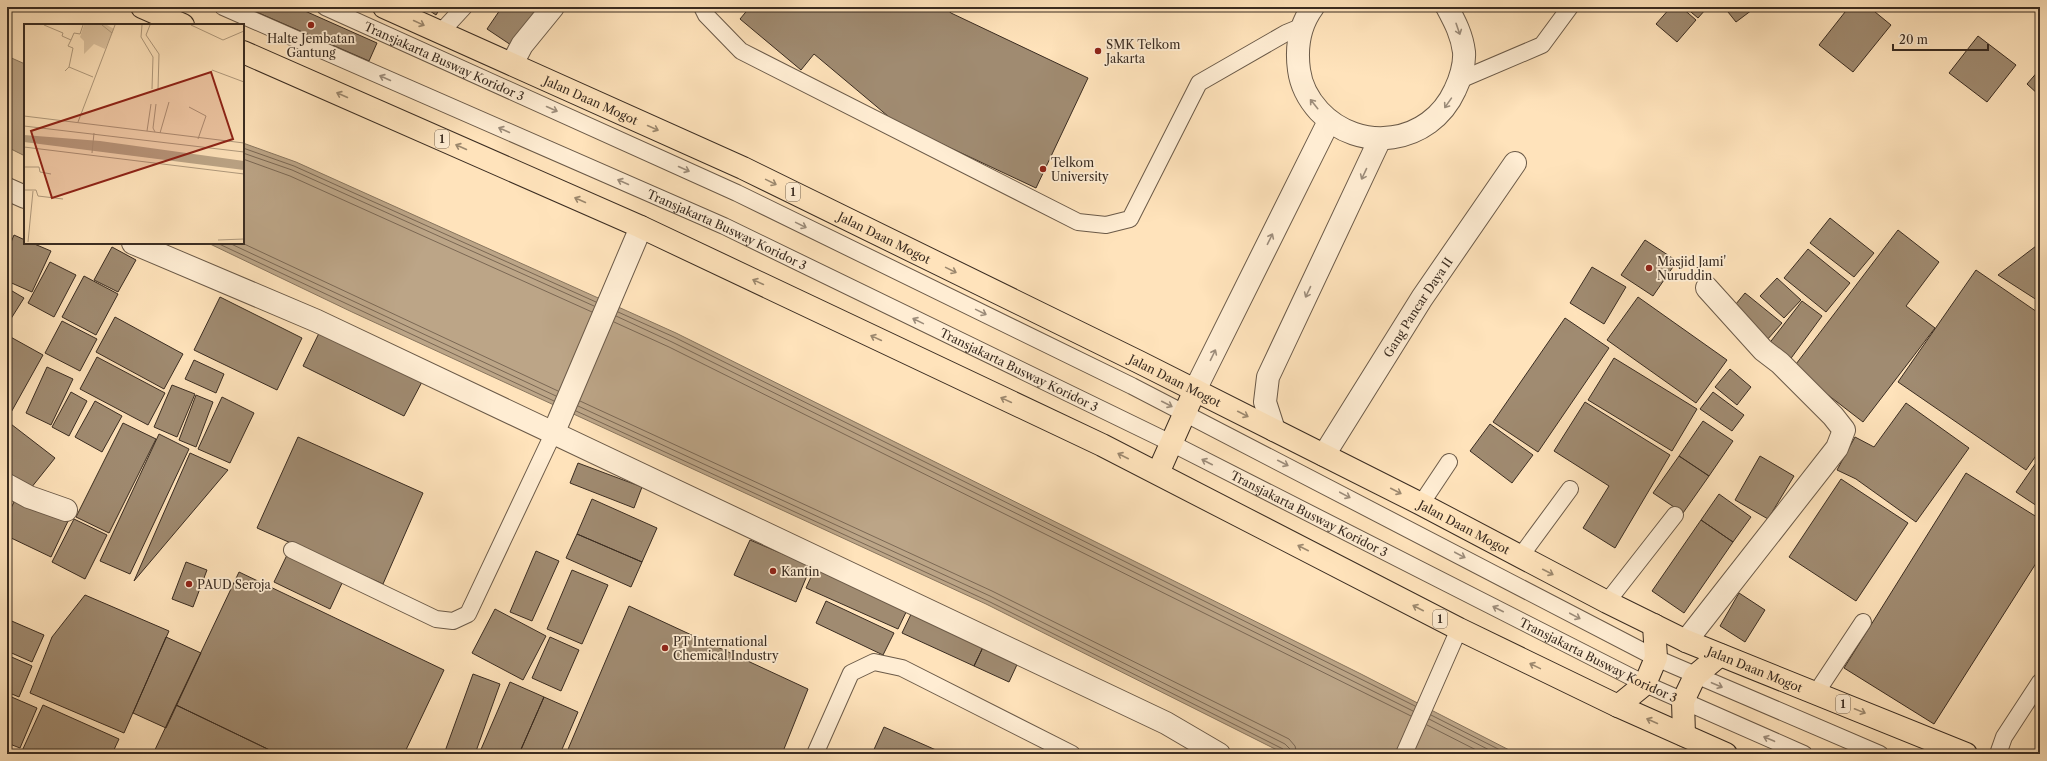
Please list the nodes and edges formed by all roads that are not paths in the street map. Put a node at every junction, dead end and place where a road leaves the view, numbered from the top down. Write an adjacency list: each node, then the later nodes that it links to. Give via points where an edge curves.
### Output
1 (142, 7): 11 (highway)
2 (223, 7): 29 (lane, Transjakarta Busway Koridor 3, one-way to 2, via 724,226)
3 (325, 7): 26 (lane, Transjakarta Busway Koridor 3, one-way to 26, via 737,193)
4 (384, 7): 13 (highway, Jalan Daan Mogot / 1, one-way to 13)
5 (464, 7): 13 (lane)
6 (552, 7): 15 (street, via 522,46)
7 (702, 7): 12 (lane, via 706,15 741,51 1078,222 1106,225 1130,219 1199,83 1286,33)
8 (1313, 7): 12 (street)
9 (1447, 7): 16 (street, one-way to 16, via 1458,28 1464,54)
10 (1570, 7): 16 (lane, via 1542,45)
11 (181, 24)
12 (1303, 26): 17 (street, one-way to 12, via 1311,102 1300,78 1297,52)
13 (440, 33): 15 (highway, Jalan Daan Mogot / 1)
14 (244, 52): 22 (highway, 1, one-way to 14)
15 (512, 64): 25 (highway, Jalan Daan Mogot / 1, one-way to 25, via 743,168)
16 (1460, 80): 18 (street, one-way to 18, via 1449,104 1430,123 1406,135)
17 (1329, 121): 18 (street, via 1353,134); 25 (street, one-way to 17)
18 (1380, 139): 28 (street, one-way to 28, via 1268,377 1265,402)
19 (1516, 163): 30 (street, Gang Pancar Daya II, via 1422,298)
20 (7, 189): 21 (street)
21 (24, 197)
22 (641, 227): 27 (street); 32 (highway, 1, one-way to 22)
23 (135, 244): 27 (street)
24 (1707, 288): 44 (street, via 1763,350 1780,363 1844,430 1837,448)
25 (1195, 390): 26 (highway); 28 (highway, Jalan Daan Mogot / 1, one-way to 28)
26 (1185, 413): 29 (highway); 46 (lane, Transjakarta Busway Koridor 3, one-way to 46)
27 (556, 425): 38 (lane, via 468,614 453,621 436,618); 57 (street, via 1166,723)
28 (1274, 430): 30 (highway, Jalan Daan Mogot / 1)
29 (1171, 444): 32 (highway); 49 (lane, Transjakarta Busway Koridor 3, one-way to 29)
30 (1324, 455): 35 (highway, Jalan Daan Mogot / 1, one-way to 35)
31 (1449, 462): 35 (lane)
32 (1158, 474): 43 (highway, 1, one-way to 32)
33 (7, 485): 36 (street, via 29,497)
34 (1570, 489): 39 (lane)
35 (1421, 504): 39 (highway, Jalan Daan Mogot / 1)
36 (66, 510)
37 (1675, 515): 40 (lane)
38 (292, 550)
39 (1520, 557): 40 (highway, Jalan Daan Mogot / 1, one-way to 40)
40 (1608, 602): 42 (highway, Jalan Daan Mogot / 1)
41 (1863, 622): 50 (lane)
42 (1654, 625): 44 (highway, Jalan Daan Mogot / 1); 46 (highway)
43 (1459, 629): 52 (highway, 1, one-way to 43); 58 (lane)
44 (1686, 641): 45 (highway, Jalan Daan Mogot / 1)
45 (1720, 655): 47 (highway); 50 (highway, Jalan Daan Mogot / 1)
46 (1656, 658): 47 (lane, Transjakarta Busway Koridor 3); 49 (highway)
47 (1695, 676): 51 (highway); 61 (lane, Transjakarta Busway Koridor 3, one-way to 61)
48 (2040, 682): 63 (lane, via 2004,737)
49 (1645, 684): 51 (lane, Transjakarta Busway Koridor 3); 52 (highway)
50 (1816, 693): 62 (highway, Jalan Daan Mogot / 1, one-way to 62)
51 (1682, 701): 53 (highway); 60 (lane, Transjakarta Busway Koridor 3, one-way to 51)
52 (1618, 706): 53 (highway, 1, one-way to 52)
53 (1684, 735): 59 (highway, 1)
54 (1046, 748): 55 (lane, via 902,668 874,662 851,673); 56 (lane)
55 (815, 754)
56 (1072, 754)
57 (1219, 754)
58 (1404, 754)
59 (1726, 754)
60 (1804, 754)
61 (1880, 754)
62 (1966, 754)
63 (1998, 754)

